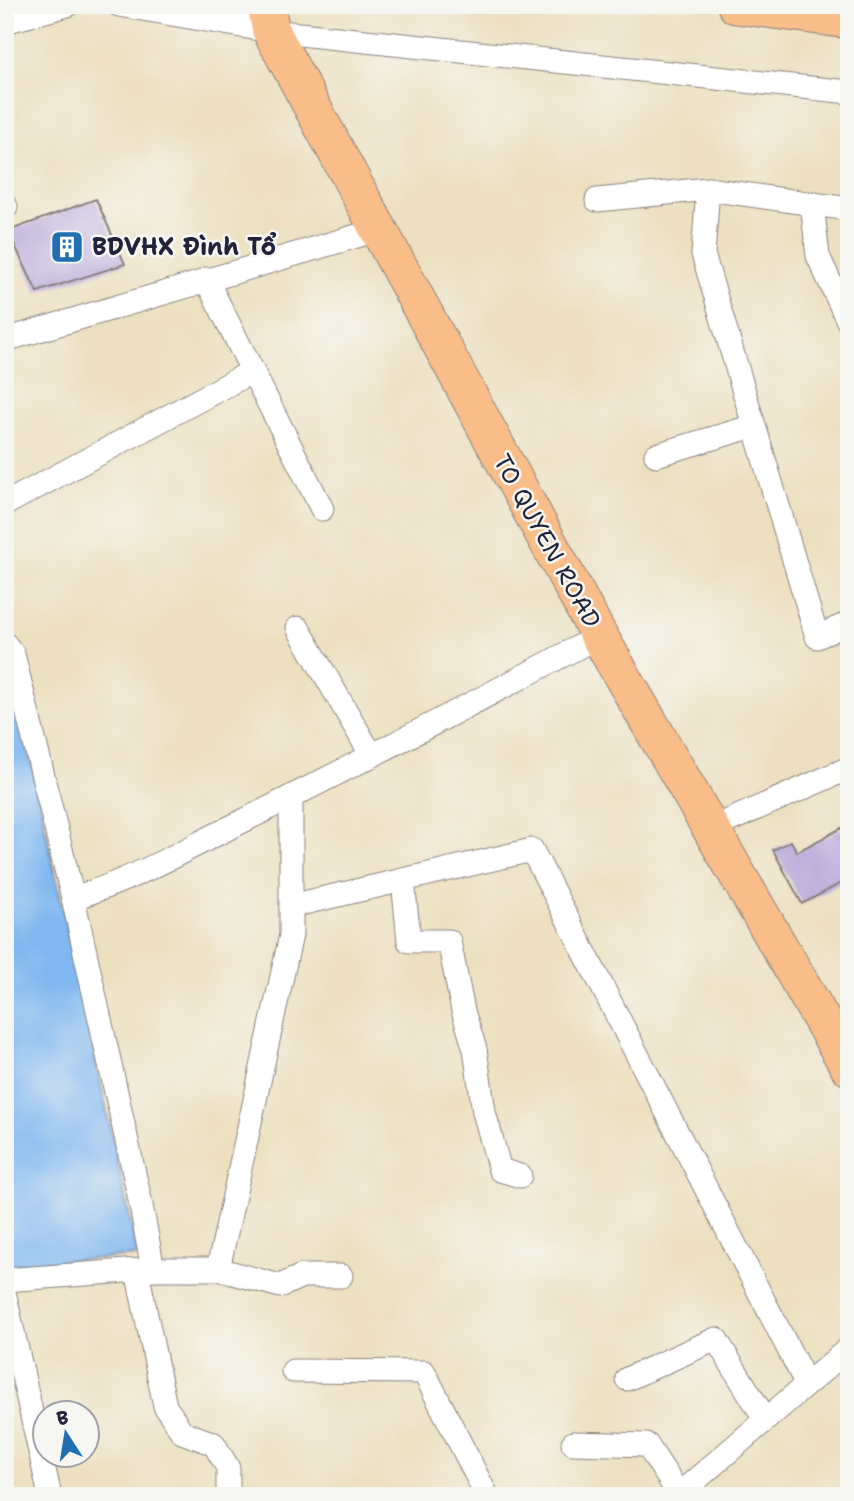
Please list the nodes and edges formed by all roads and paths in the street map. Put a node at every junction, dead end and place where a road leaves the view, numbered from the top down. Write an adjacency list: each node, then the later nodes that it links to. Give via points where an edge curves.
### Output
1 (68, 5): 6 (street)
2 (119, 5): 4 (street)
3 (736, 5): 5 (main road)
4 (268, 18): 7 (street); 12 (main road, TO QUYEN ROAD)
5 (849, 20)
6 (5, 22)
7 (849, 92)
8 (708, 189): 9 (street); 10 (street); 17 (street, via 703,254)
9 (597, 200)
10 (812, 204): 11 (street); 14 (street, via 818,256)
11 (849, 209)
12 (377, 230): 13 (street); 23 (main road, TO QUYEN ROAD)
13 (206, 279): 15 (street); 16 (street)
14 (849, 323)
15 (5, 340)
16 (253, 371): 19 (street); 20 (street)
17 (754, 426): 18 (street); 21 (street, via 817,637)
18 (656, 455)
19 (5, 503)
20 (322, 509)
21 (849, 623)
22 (298, 628): 25 (street)
23 (599, 636): 25 (street); 28 (main road, TO QUYEN ROAD)
24 (5, 644): 30 (street, via 13,654)
25 (372, 756): 27 (street)
26 (849, 768): 28 (street)
27 (291, 797): 30 (street, via 109,887); 31 (street)
28 (710, 829): 32 (main road, TO QUYEN ROAD)
29 (403, 880): 31 (street); 33 (street, via 409,941 449,941 500,1170); 42 (street, via 532,850)
30 (73, 898): 35 (street, via 140,1200)
31 (291, 906): 34 (street, via 291,935)
32 (849, 1068)
33 (520, 1176)
34 (218, 1269): 35 (street); 36 (street, via 279,1286 302,1276)
35 (145, 1270): 37 (street); 47 (street, via 165,1406 182,1432 214,1444 228,1468)
36 (341, 1276)
37 (5, 1280)
38 (5, 1296): 46 (street)
39 (849, 1348): 42 (street)
40 (293, 1371): 48 (street, via 424,1372)
41 (627, 1379): 43 (street, via 716,1339)
42 (806, 1383): 43 (street)
43 (765, 1419): 45 (street)
44 (573, 1443): 45 (street, via 648,1445)
45 (678, 1495)
46 (50, 1496)
47 (228, 1496)
48 (487, 1496)

